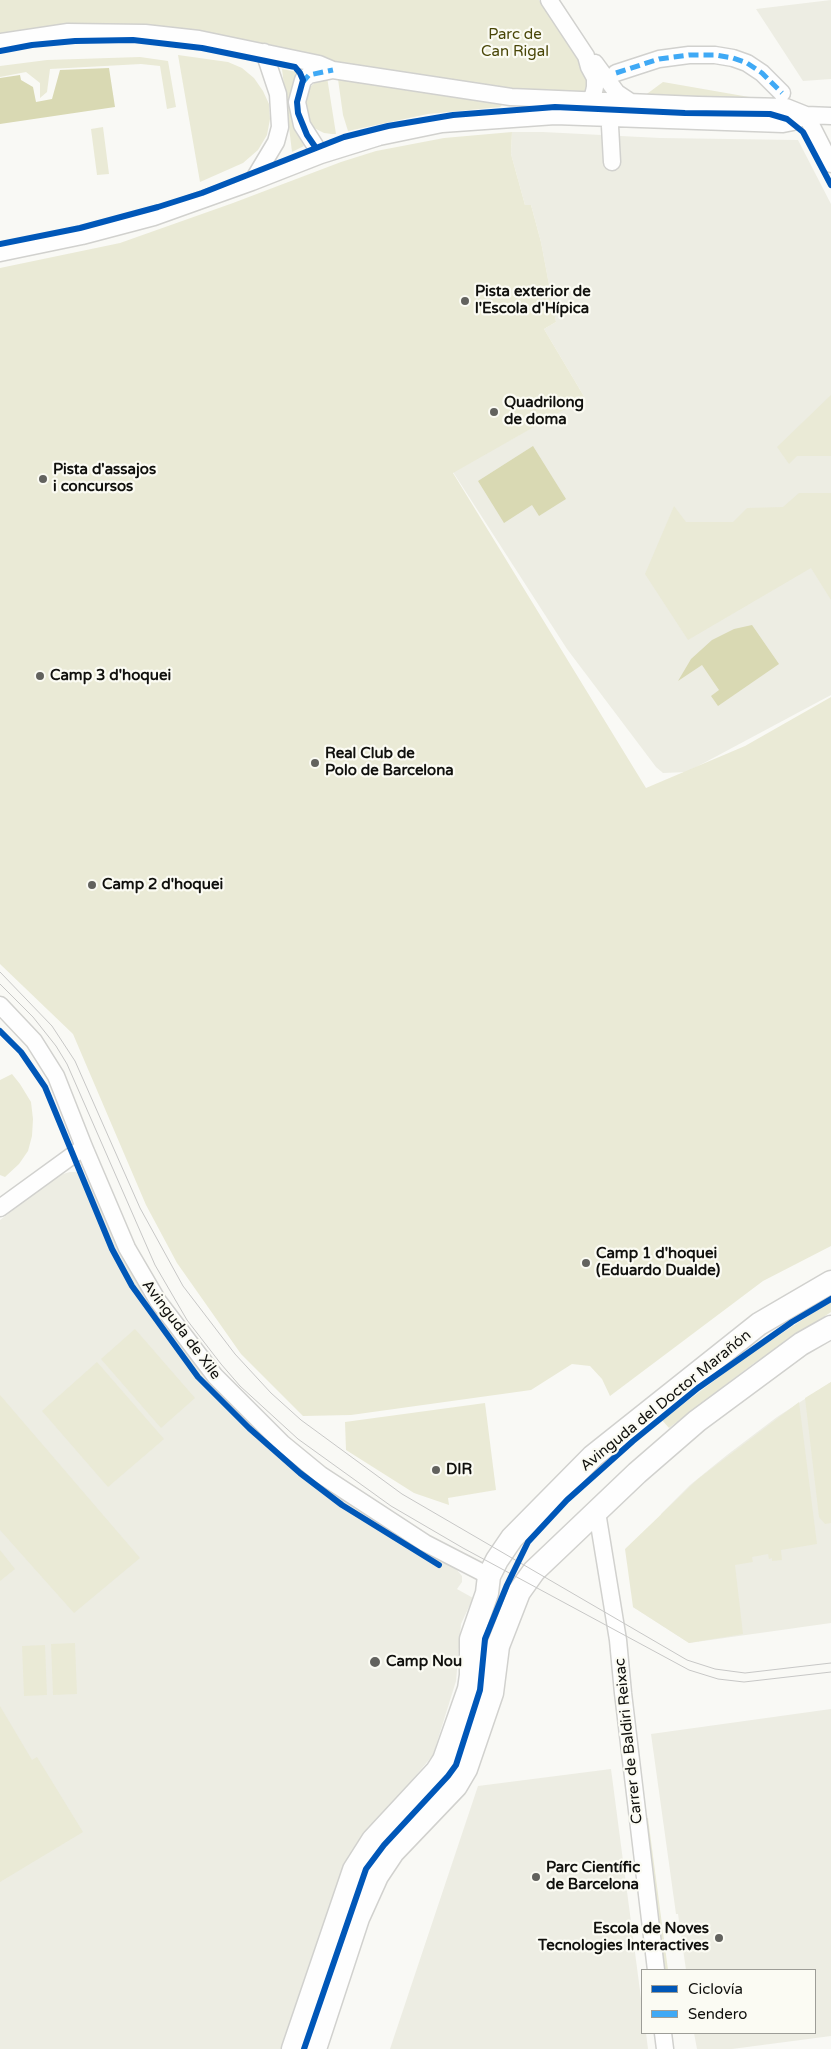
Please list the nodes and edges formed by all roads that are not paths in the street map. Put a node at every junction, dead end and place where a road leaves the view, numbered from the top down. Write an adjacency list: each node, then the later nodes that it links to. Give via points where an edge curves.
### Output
1 (549, 0): 4 (street)
2 (0, 42): 3 (street, via 68,32 108,31 199,39)
3 (264, 52): 5 (street); 17 (street, via 278,94 280,126 276,142)
4 (586, 56): 8 (street, via 596,87); 10 (street, via 598,65 616,92)
5 (333, 70): 8 (street, via 511,97); 14 (street, via 309,75 303,80 298,96 302,125)
6 (616, 73): 7 (street, via 659,59 715,55 747,63)
7 (782, 94)
8 (588, 100): 9 (street)
9 (609, 101): 10 (street); 13 (street)
10 (632, 103): 11 (street, via 786,107)
11 (806, 115): 12 (street); 13 (street, via 783,124); 16 (street)
12 (831, 116)
13 (610, 118): 14 (street, via 555,116 442,124 379,137); 15 (street)
14 (321, 155): 17 (street)
15 (612, 162)
16 (831, 164)
17 (252, 182): 18 (street, via 145,219)
18 (0, 253)
19 (0, 1005): 20 (street, Avinguda de Xile, via 46,1058)
20 (84, 1147): 21 (street); 25 (street, Avinguda de Xile, via 127,1248 158,1300 215,1376 282,1443 322,1475 425,1544)
21 (0, 1208)
22 (831, 1282): 25 (street, Avinguda del Doctor Marañón, via 759,1324 593,1456 512,1538)
23 (831, 1327): 24 (street, via 801,1344 697,1421)
24 (597, 1512): 26 (street, via 534,1571); 27 (street, Carrer de Baldiri Reixac, via 618,1640)
25 (489, 1576): 26 (street, Avinguda de Xile); 29 (street, Avinguda del Doctor Marañón, via 487,1593 471,1639 471,1676 451,1743 437,1771 373,1840 354,1870)
26 (519, 1592): 30 (street, via 498,1646 492,1694 466,1769 456,1786 393,1852 377,1876 358,1918)
27 (656, 1969)
28 (663, 2034): 31 (street)
29 (292, 2049)
30 (315, 2049)
31 (665, 2049)

